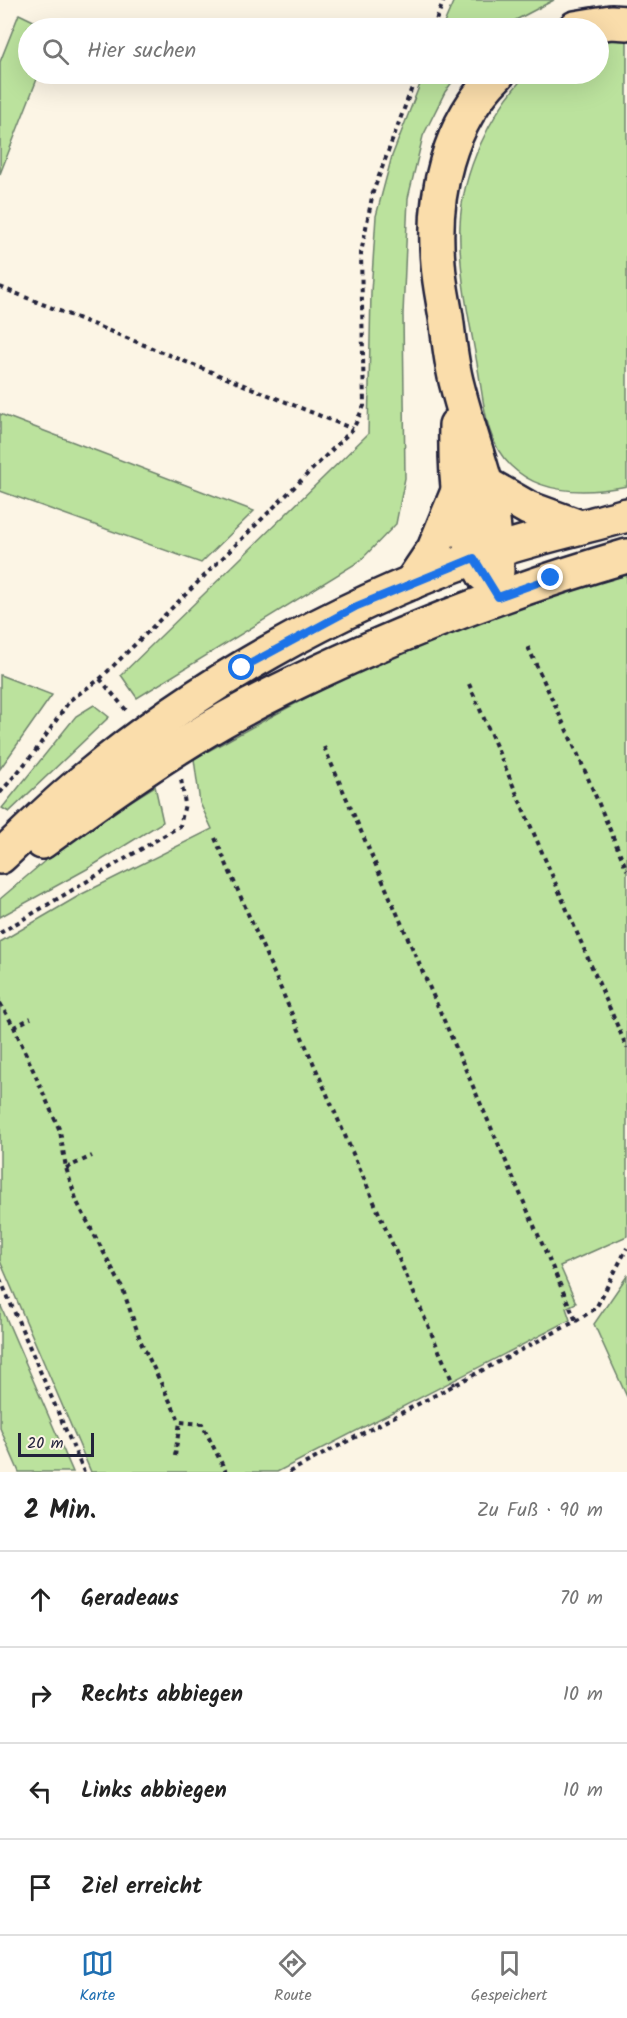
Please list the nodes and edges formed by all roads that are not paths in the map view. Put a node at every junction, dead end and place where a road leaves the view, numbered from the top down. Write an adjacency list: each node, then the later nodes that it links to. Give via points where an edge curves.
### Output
1 (596, 0): 2 (main road)
2 (569, 18)
3 (609, 22): 4 (main road)
4 (627, 23)
5 (488, 84): 6 (main road, via 464,118 448,152 438,224 438,263)
6 (472, 487): 8 (main road); 9 (main road); 11 (main road)
7 (627, 515): 8 (main road)
8 (580, 527): 9 (main road)
9 (485, 554): 11 (main road); 12 (main road)
10 (627, 556): 12 (main road)
11 (411, 583): 13 (main road, via 306,632 175,710 83,780)
12 (498, 597): 14 (main road, via 407,633 258,701 105,796)
13 (0, 857)
14 (0, 872)

